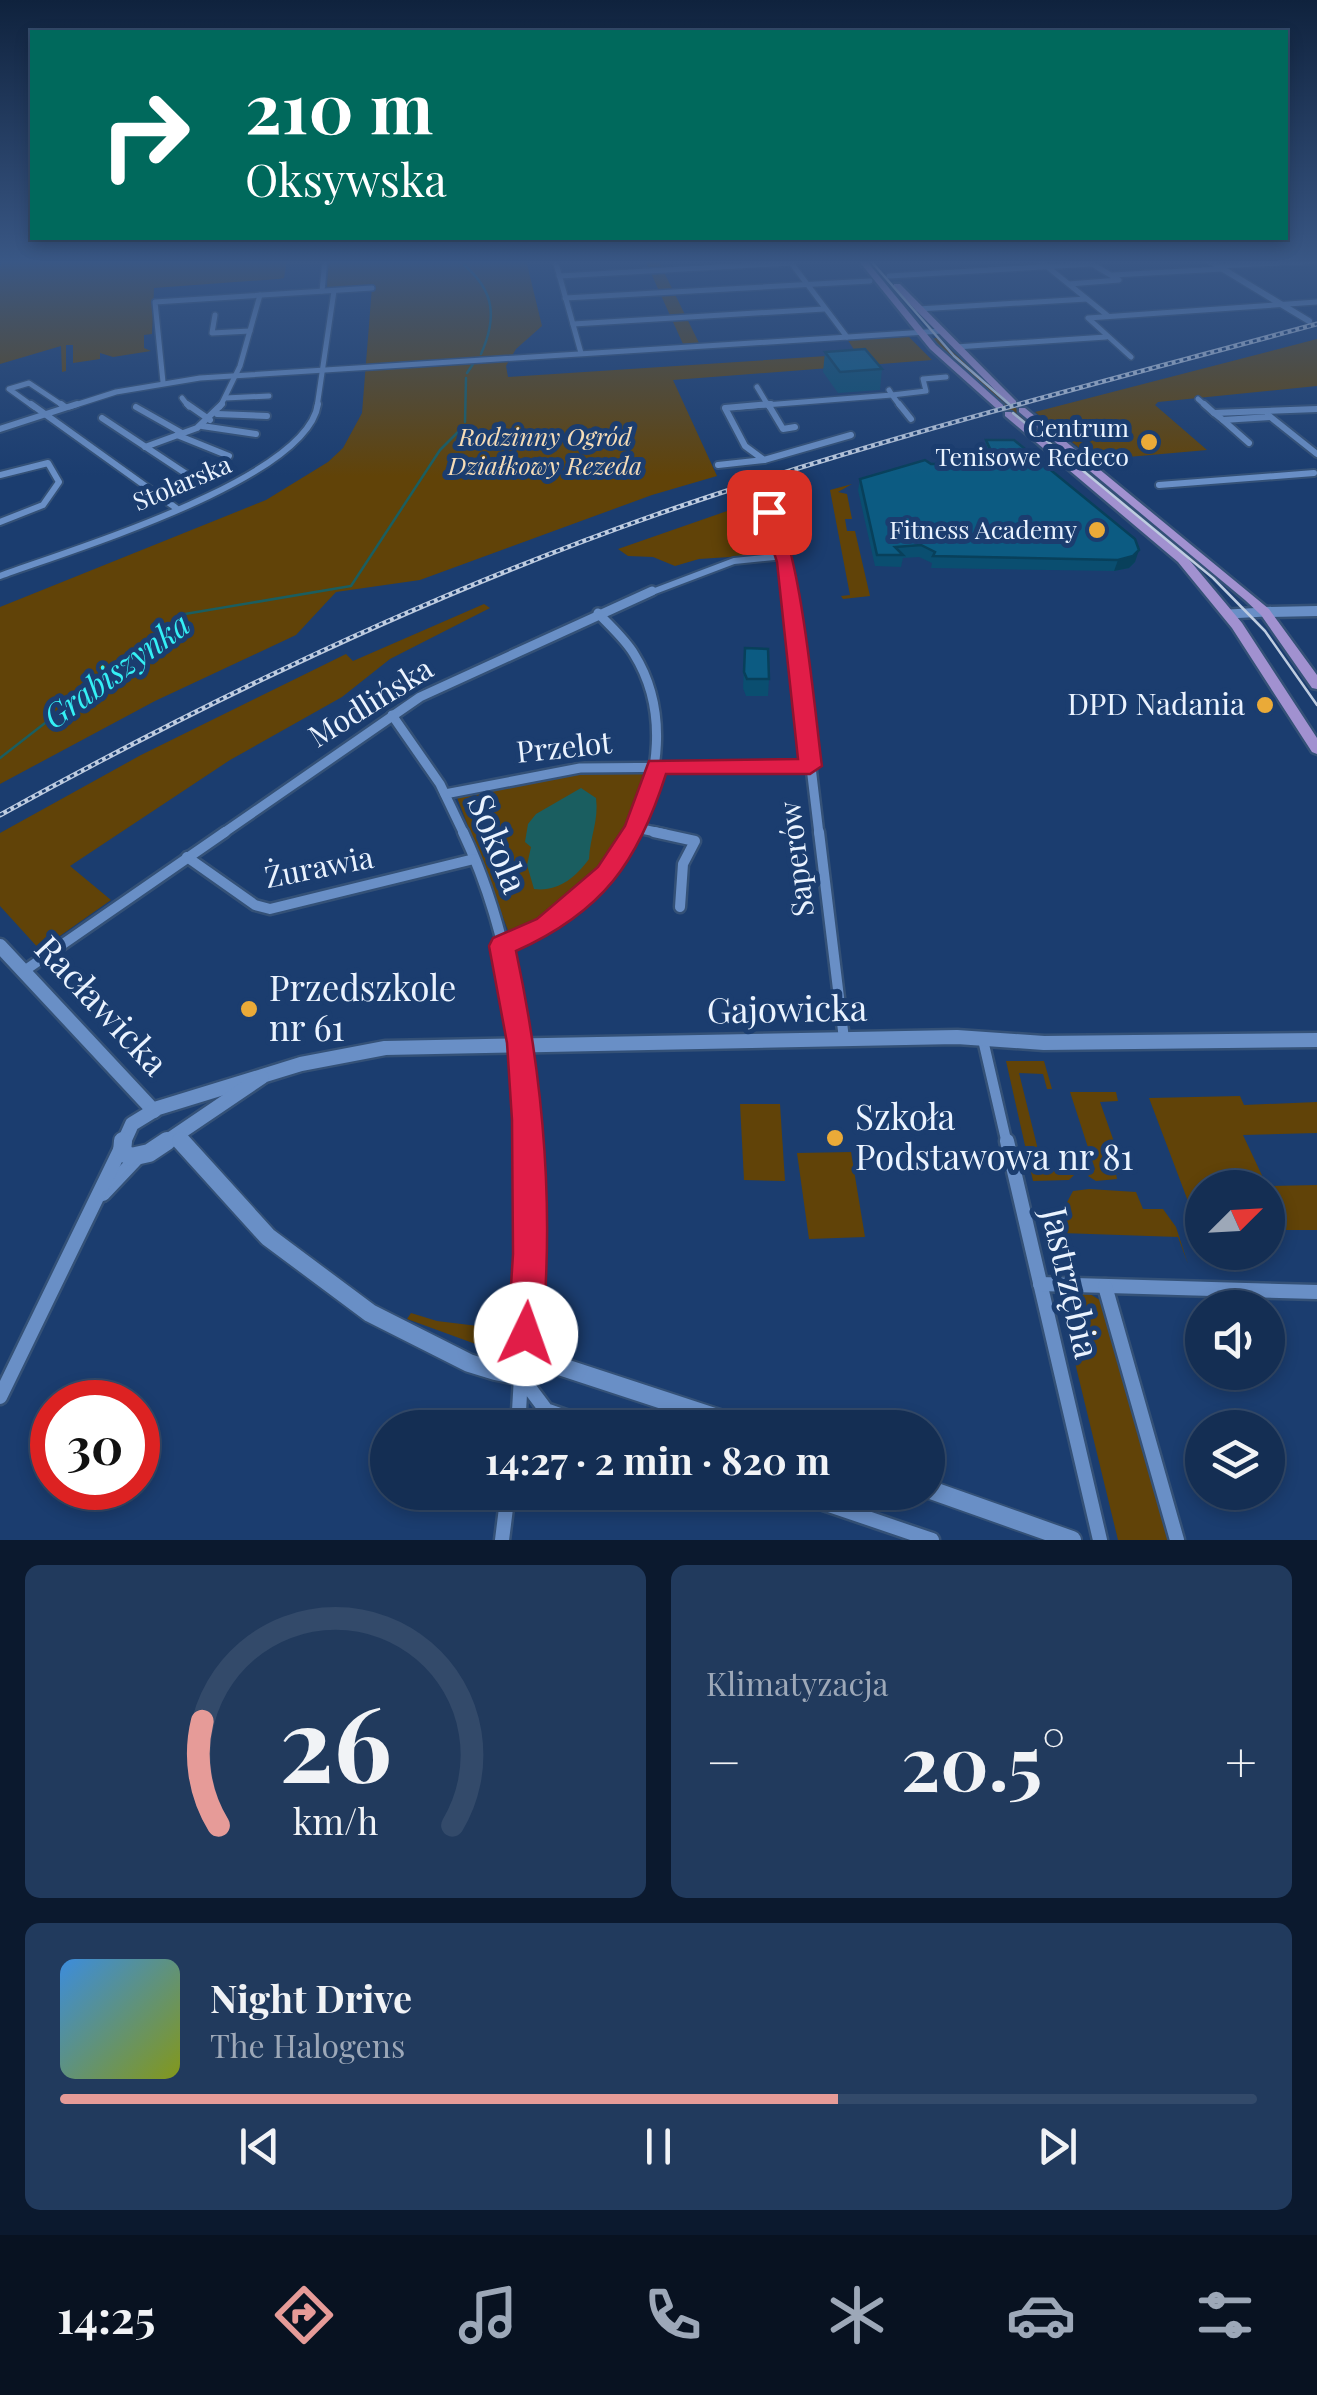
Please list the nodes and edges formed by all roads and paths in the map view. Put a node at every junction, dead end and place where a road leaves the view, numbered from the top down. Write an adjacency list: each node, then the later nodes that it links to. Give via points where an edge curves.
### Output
1 (250, 331): 15 (street)
2 (158, 332): 17 (street)
3 (328, 332): 14 (street)
4 (575, 332): 12 (street)
5 (843, 332): 9 (street)
6 (920, 332): 9 (street); 29 (main road)
7 (943, 332): 11 (main road)
8 (1101, 332): 10 (street)
9 (847, 337): 12 (street)
10 (1106, 337): 11 (street); 13 (street)
11 (956, 347): 29 (main road)
12 (581, 354): 14 (street)
13 (1131, 357)
14 (322, 370): 15 (street); 56 (street, Stolarska, via 316,416 296,444 232,486)
15 (236, 375): 17 (street); 24 (street)
16 (946, 376): 21 (street, via 923,379 926,391)
17 (163, 382): 27 (street)
18 (9, 388): 20 (street); 27 (street, via 29,382); 32 (street)
19 (757, 388): 26 (street)
20 (0, 390)
21 (891, 392): 26 (street); 37 (street)
22 (268, 396): 24 (street)
23 (182, 398): 35 (street, via 192,410)
24 (224, 398): 35 (street)
25 (1198, 400): 31 (street)
26 (768, 404): 40 (street, via 783,429); 49 (street, via 726,408 746,446)
27 (65, 407): 32 (street)
28 (136, 407): 42 (street)
29 (1011, 409): 61 (main road); 63 (main road, via 1174,552)
30 (1317, 410): 33 (street)
31 (1214, 413): 33 (street); 38 (street)
32 (44, 414): 41 (street); 56 (street)
33 (1268, 415): 38 (street); 47 (street)
34 (266, 416): 35 (street)
35 (213, 417): 39 (street)
36 (102, 418): 46 (street)
37 (911, 419)
38 (1223, 420): 45 (street)
39 (202, 426): 42 (street); 43 (street)
40 (796, 427)
41 (0, 429)
42 (180, 434): 46 (street); 48 (street)
43 (256, 434)
44 (851, 435): 49 (street)
45 (1249, 443)
46 (145, 446): 52 (street)
47 (1317, 454)
48 (228, 456)
49 (764, 460): 50 (street)
50 (718, 465)
51 (1314, 473): 54 (street)
52 (188, 475)
53 (0, 476): 57 (street, via 48,463 60,482 43,505)
54 (1158, 486)
55 (764, 497): 58 (street, Saperów)
56 (176, 508): 59 (street, Stolarska)
57 (0, 522)
58 (784, 556): 62 (street, Modlińska, via 700,570); 68 (street, Saperów)
59 (0, 576)
60 (1317, 611): 61 (street)
61 (1265, 612): 63 (street); 64 (main road)
62 (598, 613): 65 (street, Modlińska); 67 (street, via 634,651 649,679 659,713)
63 (1229, 614): 66 (main road)
64 (1317, 684)
65 (392, 715): 69 (street, Sokola); 71 (street, Modlińska)
66 (1317, 749)
67 (657, 766): 68 (street, Przelot); 69 (street, Przelot, via 553,771); 70 (street)
68 (810, 766): 77 (street, Saperów)
69 (445, 794): 72 (street, Sokola)
70 (637, 828): 73 (street, via 695,841 683,864); 75 (street, via 607,874 575,905)
71 (187, 857): 72 (street, Żurawia, via 270,909); 76 (street, Modlińska)
72 (474, 859): 75 (street, Sokola)
73 (680, 908)
74 (0, 946): 76 (street, Racławicka)
75 (502, 946): 80 (street, Sokola)
76 (24, 971): 83 (street, Racławicka)
77 (844, 1039): 78 (street, Gajowicka); 80 (street, Gajowicka)
78 (983, 1040): 79 (street, Gajowicka); 89 (street, Jastrzębia)
79 (1317, 1040)
80 (521, 1043): 81 (street, Gajowicka, via 346,1052); 92 (street, Sokola, via 530,1254)
81 (262, 1077): 82 (street, Gajowicka); 84 (street, Gajowicka)
82 (196, 1097): 83 (street, Gajowicka); 84 (street)
83 (154, 1111): 86 (street, via 128,1130)
84 (203, 1114): 85 (street, Gajowicka)
85 (176, 1136): 87 (street, Gajowicka); 92 (street, via 268,1237 370,1314 469,1363)
86 (121, 1147): 87 (street, via 126,1156); 88 (street)
87 (139, 1157): 88 (street)
88 (98, 1200): 93 (street)
89 (1040, 1284): 90 (street); 103 (street, Jastrzębia)
90 (1106, 1286): 91 (street); 104 (street, Jastrzębia)
91 (1317, 1292)
92 (520, 1376): 94 (street, Sokola); 95 (street); 96 (street, via 554,1364)
93 (0, 1397)
94 (519, 1410)
95 (546, 1410)
96 (693, 1410)
97 (945, 1495): 102 (street)
98 (506, 1510): 100 (street)
99 (844, 1510): 101 (street)
100 (502, 1540)
101 (932, 1540)
102 (1072, 1540)
103 (1100, 1540)
104 (1177, 1540)

